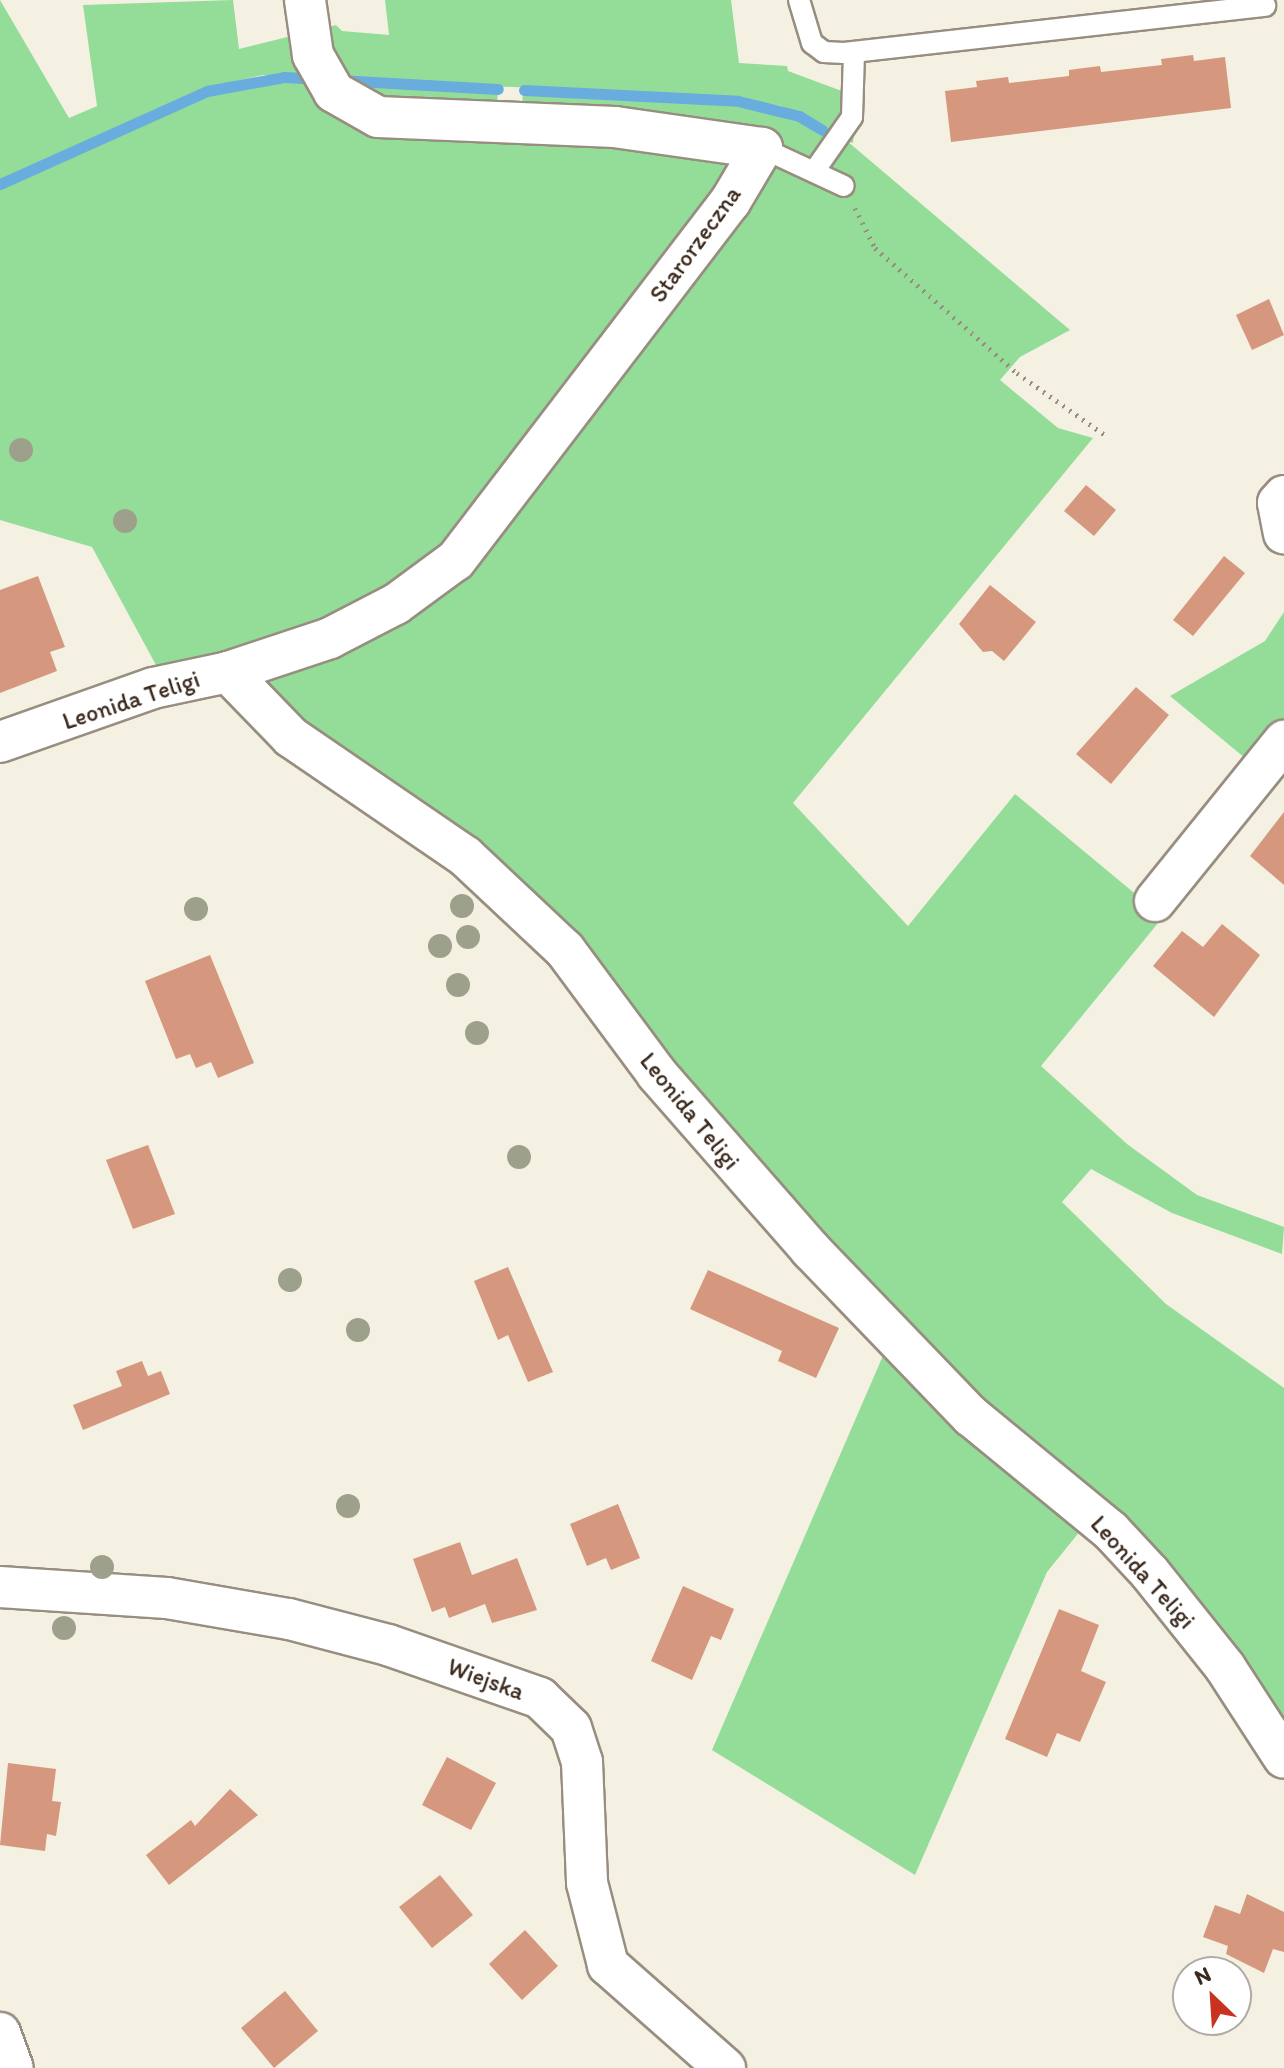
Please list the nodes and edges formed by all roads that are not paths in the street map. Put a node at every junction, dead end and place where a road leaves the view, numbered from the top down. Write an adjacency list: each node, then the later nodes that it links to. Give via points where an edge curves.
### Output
1 (305, 0): 5 (street, via 313,55 334,92 378,117 615,127)
2 (799, 0): 4 (lane, via 805,29 824,52)
3 (1265, 6): 4 (lane)
4 (854, 52): 6 (lane, via 852,117)
5 (762, 148): 6 (lane); 10 (street, Starorzeczna, via 730,202 456,560 396,604 330,638)
6 (815, 170): 7 (lane)
7 (844, 186)
8 (1284, 496): 9 (street, via 1278,503)
9 (1284, 533)
10 (228, 672): 12 (street, Leonida Teligi, via 153,688); 15 (street, Leonida Teligi, via 291,737 465,856 565,950 657,1074 811,1250 971,1416 1111,1531 1150,1573 1225,1667)
11 (1284, 741): 13 (street)
12 (0, 742)
13 (1155, 901)
14 (0, 1587): 18 (street, Wiejska, via 167,1598 289,1619 388,1645 540,1698 571,1728 582,1762 587,1883 608,1965)
15 (1284, 1758)
16 (0, 2033): 17 (street)
17 (13, 2068)
18 (725, 2068)

